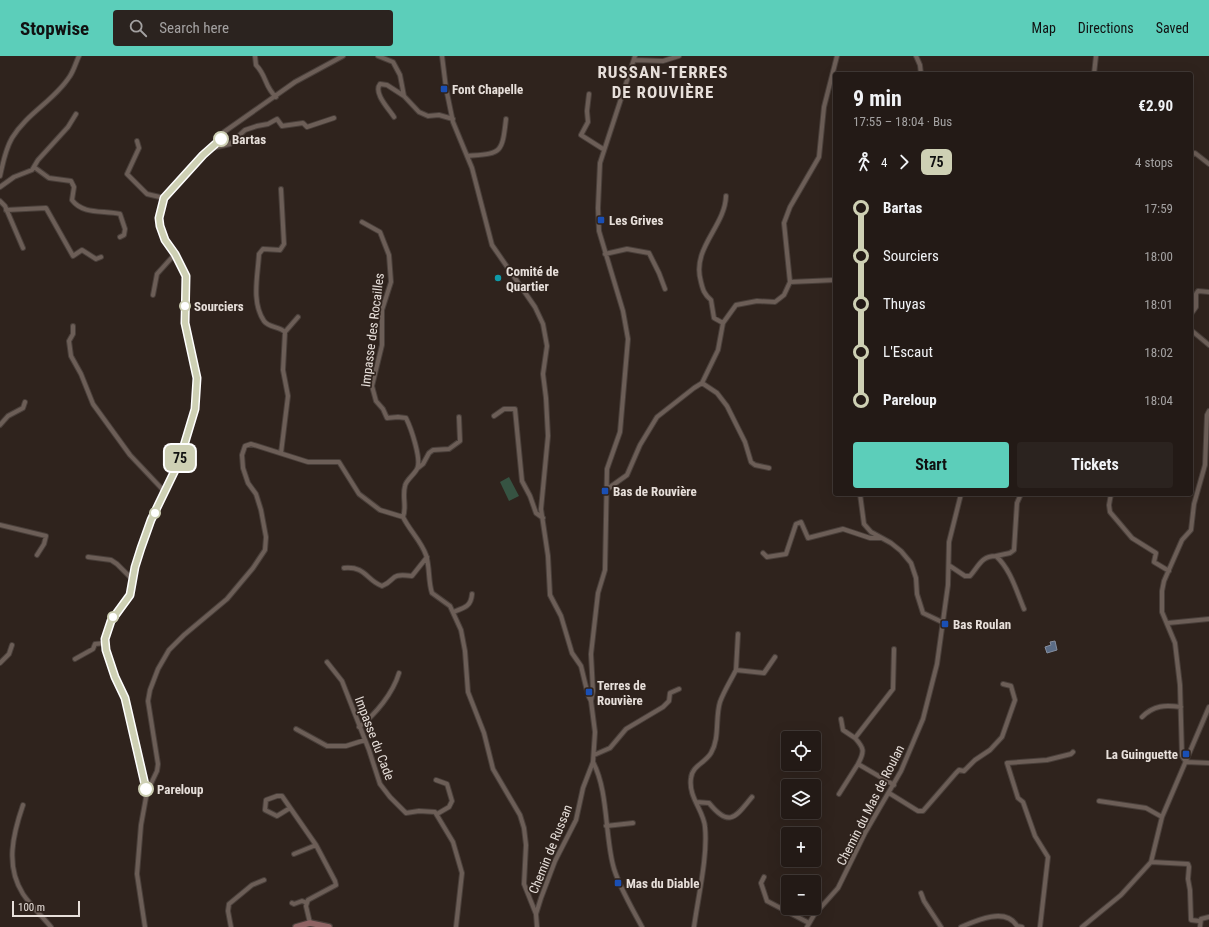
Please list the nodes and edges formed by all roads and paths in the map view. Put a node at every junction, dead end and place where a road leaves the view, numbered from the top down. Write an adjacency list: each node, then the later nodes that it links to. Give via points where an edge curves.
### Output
1 (79, 56): 28 (street, via 70,76 48,100 30,114 12,138)
2 (255, 56): 15 (street, via 256,65 262,72 268,90)
3 (344, 56): 15 (street, via 295,82)
4 (378, 56): 14 (street, via 393,62 400,75)
5 (442, 56): 19 (street)
6 (679, 56): 10 (street, via 663,61)
7 (837, 56): 42 (street, via 824,107 819,157 790,207 784,223)
8 (916, 56): 11 (street)
9 (1096, 56): 12 (street)
10 (634, 58): 23 (street)
11 (921, 72)
12 (1094, 72)
13 (589, 94): 23 (street, via 588,122 581,135)
14 (404, 96): 17 (street, via 387,85 380,84 378,87 377,91); 19 (street, via 419,112 428,116 439,115)
15 (276, 97): 22 (street, via 224,132 219,142)
16 (76, 114): 27 (street)
17 (394, 117)
18 (334, 118): 22 (street, via 307,127 303,123 282,126 277,119 245,130 230,144)
19 (453, 119): 25 (street)
20 (506, 119): 25 (street, via 500,149 495,154)
21 (137, 141): 32 (street, via 139,148 127,174 147,194)
22 (211, 149): 32 (street)
23 (603, 149): 39 (street, via 598,208 599,231)
24 (1193, 154): 26 (street)
25 (467, 156): 69 (street, via 492,245 535,307 543,324 547,346 543,374 548,436 541,509)
26 (1209, 164)
27 (34, 166): 29 (street, via 32,170 14,177); 36 (street, via 49,178 71,181 74,187 72,200 76,206 84,210 120,214 125,229 124,235)
28 (0, 176)
29 (0, 188)
30 (281, 189): 50 (street, via 284,244 280,250 263,249 259,254 256,291 264,321)
31 (726, 196): 48 (street, via 723,215 704,244 698,272 704,294 711,300 714,318)
32 (164, 198): 38 (street, via 159,218 160,226 165,240)
33 (0, 201): 34 (street)
34 (6, 210): 37 (street); 40 (street, via 46,208 72,256 82,250 96,259)
35 (362, 222): 61 (street, Impasse des Rocailles, via 380,232 389,255 391,282 382,310 382,344 372,386 376,401 386,418 406,418 419,460)
36 (120, 237)
37 (23, 248)
38 (175, 254): 45 (street, via 157,274); 63 (street, via 186,276 185,323 197,378 197,390 193,416 179,462)
39 (605, 254): 43 (street, via 627,249 649,253); 62 (street, via 623,311 628,339 621,425 607,469)
40 (101, 257)
41 (833, 280): 42 (street)
42 (790, 282): 48 (street, via 780,300 736,305)
43 (665, 289)
44 (1209, 292): 46 (street, via 1198,291)
45 (153, 295)
46 (1193, 311)
47 (298, 317): 50 (street)
48 (723, 323): 53 (street, via 718,350)
49 (73, 326): 63 (street, via 73,334 69,341 71,356 93,404 130,455)
50 (286, 332): 59 (street, via 283,370 288,396)
51 (1193, 332): 52 (street)
52 (1209, 345)
53 (702, 383): 60 (street, via 717,393 727,406 745,442 751,462); 62 (street, via 657,418 640,445 627,475)
54 (25, 402): 58 (street, via 23,408 8,416)
55 (1209, 411): 79 (street, via 1205,465 1190,530 1182,540)
56 (494, 416): 69 (street, via 504,409 515,409 522,481 536,513)
57 (459, 417): 61 (street, via 460,441 449,449 429,453)
58 (0, 425)
59 (281, 453): 68 (street, via 308,462 339,462 359,494 380,510); 116 (street, via 248,444 242,455 245,474 261,510 266,537 265,550 227,599 184,634 169,650 158,669 148,701 158,764)
60 (769, 468)
61 (418, 469): 68 (street, via 405,485)
62 (606, 490): 99 (street, via 607,542 591,654)
63 (165, 492): 80 (street, via 141,548)
64 (860, 496): 71 (street, via 864,524 871,532)
65 (961, 496): 77 (street, Chemin du Mas de Roulan, via 949,542)
66 (1020, 496): 74 (street, via 1017,503 1014,550)
67 (1110, 496): 79 (street, via 1108,505 1110,512 1132,538 1156,553 1154,562)
68 (403, 517): 76 (street)
69 (543, 518): 99 (street, via 550,595 561,616 572,653 581,666)
70 (0, 525): 73 (street, via 46,536)
71 (882, 538): 72 (street, via 870,538 843,529 808,538 801,522 796,524 786,554 767,557); 85 (street, via 901,551 911,563 923,613)
72 (763, 553)
73 (36, 555)
74 (996, 556): 77 (street, via 989,556 980,561 970,576 965,576); 82 (street, via 1010,574)
75 (88, 557): 80 (street, via 111,560)
76 (426, 557): 78 (street, via 412,576 400,574 382,586 369,578 365,572 350,567); 83 (street, via 432,593 450,606)
77 (950, 566): 85 (street, Chemin du Mas de Roulan)
78 (344, 568)
79 (1169, 570): 86 (street, via 1164,581 1161,601 1162,612)
80 (132, 579): 88 (street, via 130,595 111,621)
81 (472, 594): 83 (street, via 468,605)
82 (1024, 609)
83 (453, 612): 136 (street, via 461,630 465,651 468,692 484,733 493,769 520,815 526,845 524,884)
84 (1209, 619): 86 (street)
85 (942, 622): 115 (street, Chemin du Mas de Roulan, via 937,664 923,719)
86 (1168, 623): 100 (street, via 1175,643)
87 (738, 634): 95 (street)
88 (105, 643): 92 (street, via 95,644 92,649); 116 (street, via 115,677 125,698)
89 (12, 645): 94 (street, via 10,654)
90 (894, 649): 106 (street, via 892,689)
91 (775, 657): 95 (street, via 764,673)
92 (75, 659)
93 (327, 662): 104 (street, Impasse du Cade, via 342,681)
94 (0, 664)
95 (736, 670): 121 (street, via 720,703 718,729 711,753 698,765 691,777)
96 (399, 673): 104 (street, via 392,690 367,722)
97 (1003, 684): 117 (street, via 1011,686 1015,700 1002,737 990,750 964,771 959,770 923,811 918,811)
98 (679, 689): 109 (street, via 670,694 669,701 663,707 626,729 610,748)
99 (591, 701): 109 (street, Chemin de Russan, via 595,732)
100 (1181, 707): 102 (street, via 1159,706); 111 (street, via 1182,756)
101 (1209, 707): 111 (street)
102 (1142, 717)
103 (841, 719): 106 (street, via 843,730)
104 (360, 727): 107 (street, Impasse du Cade)
105 (296, 729): 107 (street, via 327,746 346,746)
106 (855, 738): 113 (street, via 863,747 864,753)
107 (365, 740): 124 (street, Impasse du Cade, via 380,784 402,810 406,813 430,811)
108 (1073, 752): 153 (street, via 1048,760 1007,763 1018,798 1023,802 1035,836 1048,857)
109 (594, 755): 110 (street, Chemin de Russan)
110 (593, 762): 127 (street, via 604,802); 136 (street, Chemin de Russan, via 583,788 576,820 554,861)
111 (1186, 762): 112 (street); 125 (street)
112 (1209, 763)
113 (858, 764): 115 (street); 118 (street)
114 (436, 780): 124 (street, via 447,784 452,801)
115 (894, 785): 117 (street, Chemin du Mas de Roulan)
116 (147, 792): 142 (street, via 137,874)
117 (889, 793): 140 (street, Chemin du Mas de Roulan, via 865,833 838,888 814,914)
118 (839, 794)
119 (752, 796): 121 (street, via 735,817 731,818 716,812 709,804)
120 (1099, 801): 125 (street, via 1146,808)
121 (696, 802): 149 (street, via 706,829)
122 (23, 805): 141 (street, via 12,848 13,867 23,893)
123 (290, 808): 123 (street, via 280,795 266,800 266,812 277,816); 128 (street)
124 (437, 814): 146 (street, via 453,842 462,873)
125 (1162, 817): 130 (street)
126 (633, 823): 127 (street)
127 (606, 826): 148 (street, via 613,867)
128 (316, 845): 129 (street); 135 (street, via 336,885 312,897)
129 (294, 854)
130 (1151, 862): 138 (street, via 1188,864 1191,920); 154 (street, via 1121,895)
131 (764, 877): 140 (street, via 762,883 767,901)
132 (264, 880): 143 (street, via 252,885 229,904)
133 (921, 893): 150 (street)
134 (292, 903): 135 (street)
135 (307, 903): 139 (street)
136 (536, 914): 147 (street, Chemin de Russan)
137 (1209, 917): 138 (street)
138 (1199, 921): 155 (street)
139 (310, 923): 144 (street); 145 (street)
140 (808, 925)
141 (51, 927)
142 (145, 927)
143 (231, 927)
144 (296, 927)
145 (329, 927)
146 (456, 927)
147 (537, 927)
148 (642, 927)
149 (694, 927)
150 (941, 927)
151 (961, 927): 152 (street, via 988,918 1005,916)
152 (1022, 927)
153 (1040, 927)
154 (1082, 927)
155 (1200, 927)

